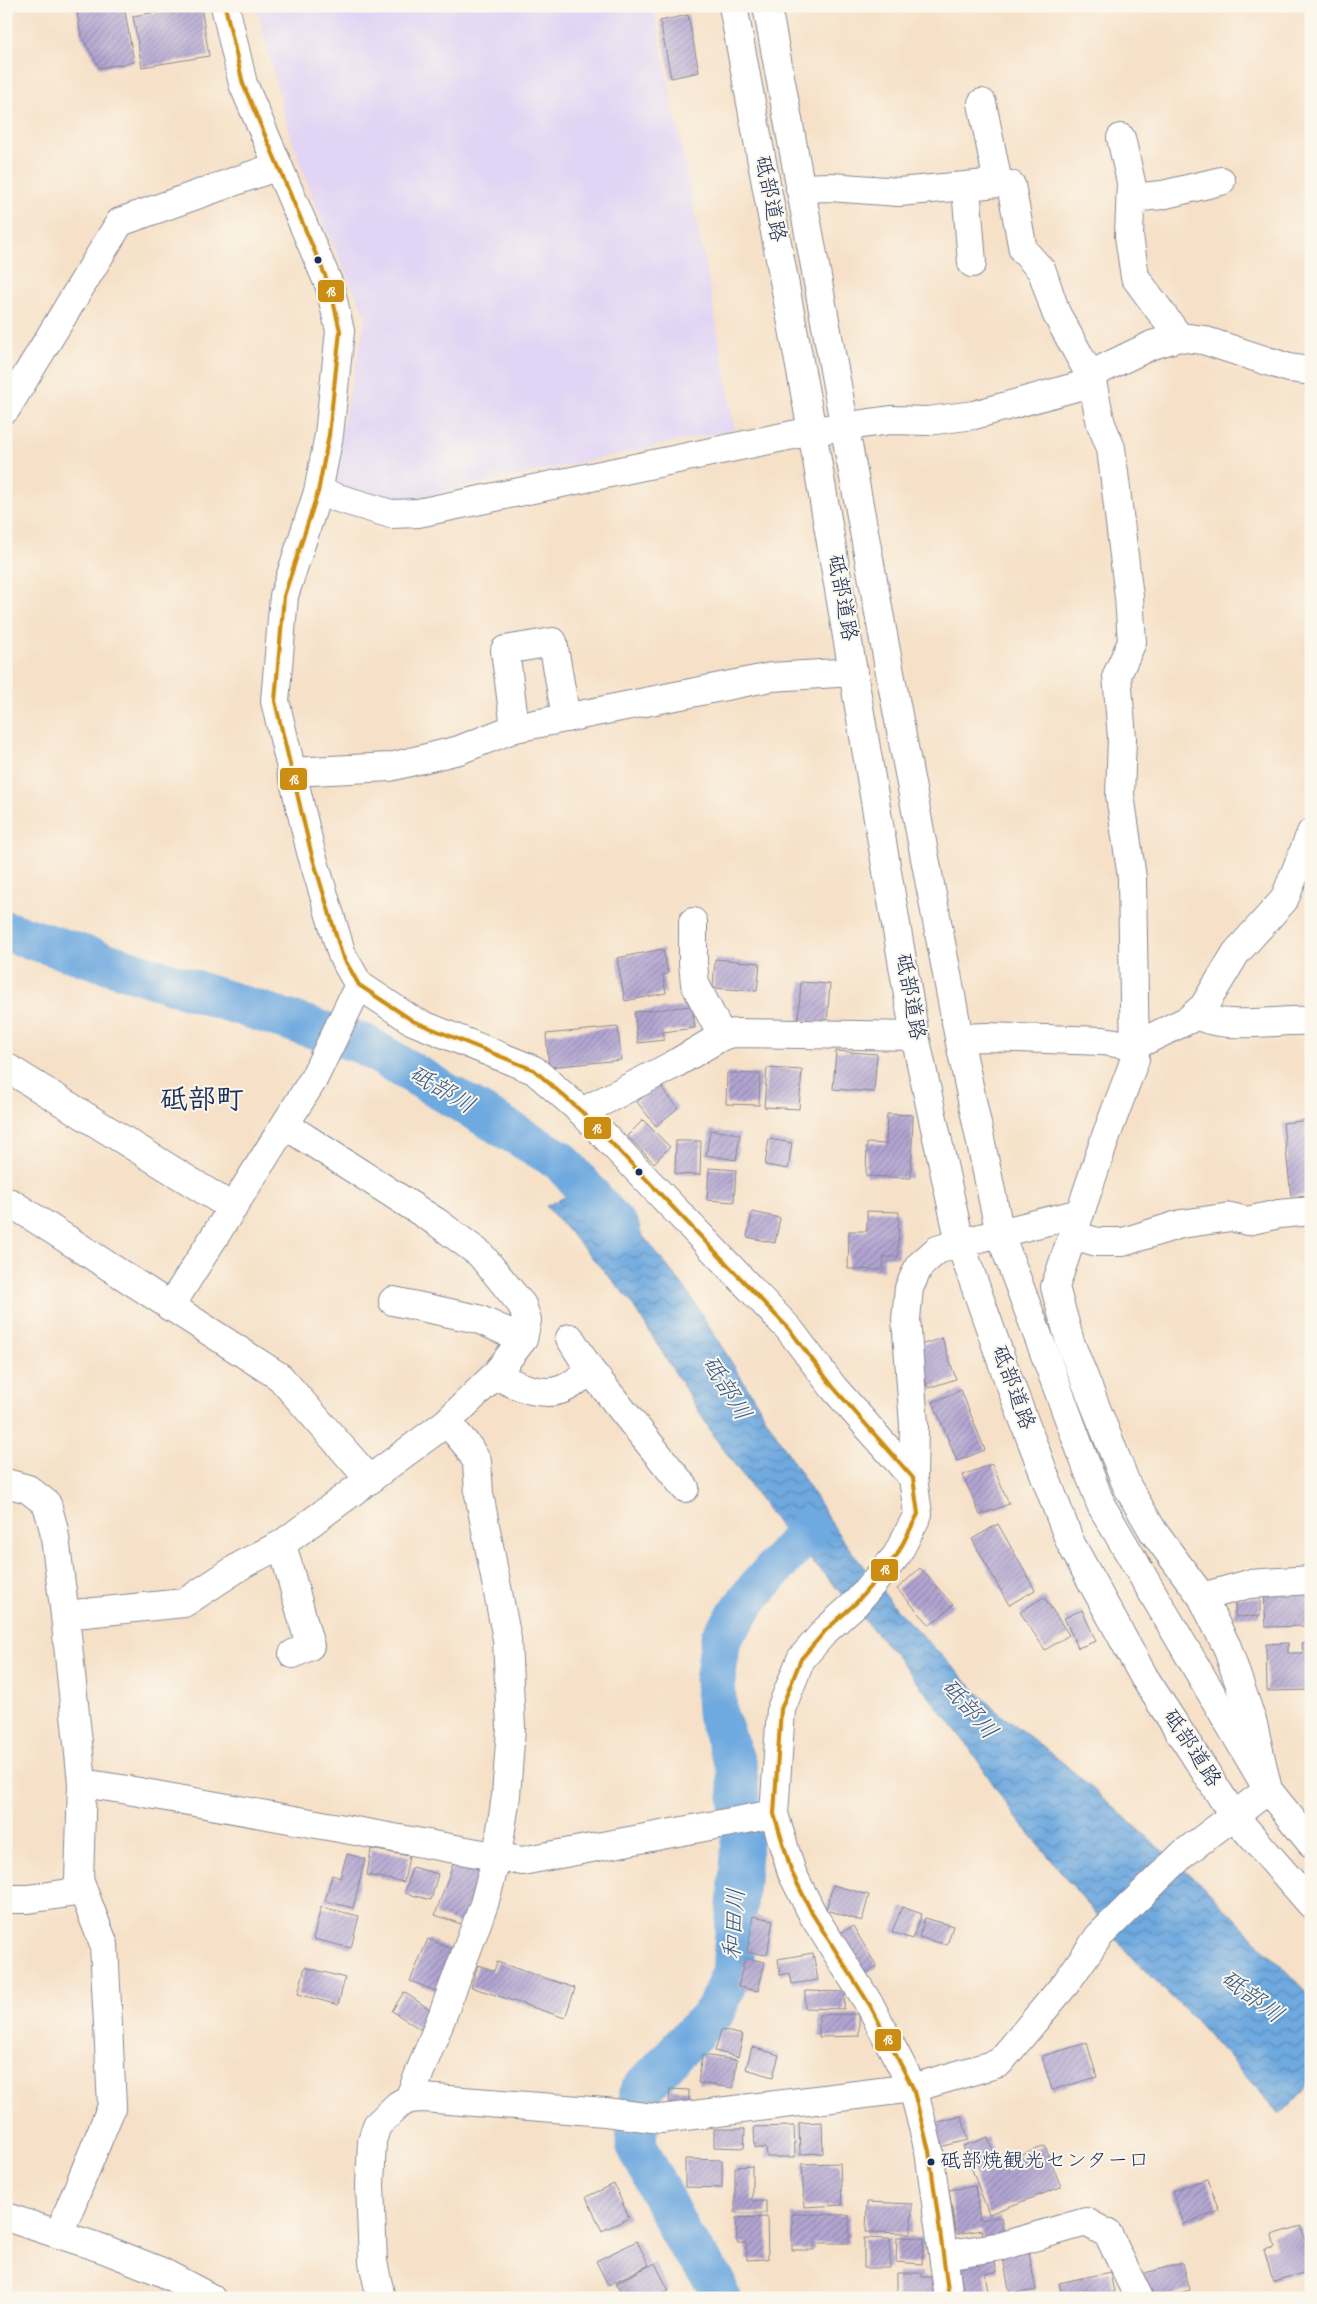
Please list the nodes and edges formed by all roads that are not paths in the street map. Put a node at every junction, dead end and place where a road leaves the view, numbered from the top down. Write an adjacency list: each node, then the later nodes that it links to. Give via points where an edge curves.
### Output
1 (225, 6): 6 (main road, via 243,84)
2 (733, 6): 18 (main road, 砥部道路)
3 (767, 6): 10 (main road, 砥部道路)
4 (982, 103): 8 (main road)
5 (1121, 138): 11 (main road, via 1131,182)
6 (278, 166): 16 (main road, via 120,222); 19 (main road, via 330,287 340,331 329,435)
7 (1221, 181): 11 (main road, via 1162,195)
8 (998, 183): 9 (main road); 15 (main road, via 1011,185 1023,250 1042,271 1056,314)
9 (966, 187): 10 (main road, via 899,192); 12 (main road)
10 (800, 188): 17 (main road, 砥部道路)
11 (1131, 198): 13 (main road, via 1129,236 1135,277)
12 (972, 264)
13 (1179, 337): 14 (main road, via 1203,340 1289,368); 15 (main road, via 1152,345)
14 (1311, 371)
15 (1091, 377): 17 (main road, via 1083,385 974,415); 32 (main road, via 1101,424 1111,448 1132,642 1117,676 1122,738 1120,795 1132,878)
16 (6, 409)
17 (843, 426): 18 (main road); 31 (main road, 砥部道路)
18 (812, 431): 19 (main road, via 418,513 390,514); 20 (main road, 砥部道路)
19 (318, 492): 23 (main road, via 284,596 278,644 275,701)
20 (854, 672): 21 (main road, via 771,677); 30 (main road, 砥部道路)
21 (566, 718): 22 (main road); 22 (main road, via 552,642 505,650)
22 (515, 728): 23 (main road, via 459,750 390,767)
23 (291, 772): 26 (main road, via 342,955)
24 (1311, 833): 27 (main road, via 1284,900 1236,953)
25 (693, 922): 29 (main road, via 696,984)
26 (358, 985): 34 (main road, via 413,1021 534,1070); 35 (main road, via 313,1080)
27 (1196, 1014): 28 (main road, via 1204,1020 1225,1023); 32 (main road)
28 (1311, 1021)
29 (722, 1036): 30 (main road, via 734,1033); 34 (main road)
30 (915, 1036): 41 (main road, 砥部道路)
31 (959, 1038): 32 (main road, via 1102,1042); 40 (main road, 砥部道路)
32 (1134, 1046): 39 (main road, via 1135,1059)
33 (6, 1067): 37 (main road)
34 (582, 1112): 49 (main road, via 789,1329 833,1387)
35 (285, 1125): 37 (main road); 45 (main road, via 438,1223 480,1254 522,1304 527,1320)
36 (11, 1203): 43 (main road)
37 (233, 1208): 43 (main road)
38 (1311, 1211): 39 (main road, via 1247,1221 1231,1217 1182,1224 1123,1242 1097,1242)
39 (1077, 1224): 40 (main road); 55 (main road, via 1056,1287 1070,1342 1127,1486 1153,1531)
40 (1000, 1234): 41 (main road); 59 (main road, 砥部道路, via 1101,1505)
41 (960, 1243): 49 (main road, via 937,1250 919,1266 908,1288 906,1319 914,1425); 61 (main road, 砥部道路, via 1070,1542 1144,1677)
42 (393, 1301): 45 (main road, via 478,1319)
43 (170, 1307): 50 (main road, via 280,1377)
44 (570, 1338): 46 (main road)
45 (523, 1339): 47 (main road)
46 (590, 1370): 47 (main road, via 566,1388 548,1392 526,1389); 52 (main road)
47 (495, 1375): 48 (main road)
48 (447, 1422): 50 (main road); 63 (main road, via 477,1462 479,1494 507,1639 512,1728)
49 (912, 1478): 60 (main road, via 918,1514 897,1555 801,1659 782,1709)
50 (370, 1480): 53 (main road)
51 (6, 1483): 56 (main road, via 28,1489 47,1504 54,1530)
52 (685, 1488)
53 (282, 1544): 56 (main road, via 184,1603); 57 (main road, via 310,1646)
54 (1311, 1580): 55 (main road, via 1249,1584)
55 (1202, 1597): 59 (main road, via 1227,1648 1253,1724)
56 (65, 1616): 58 (main road)
57 (293, 1654)
58 (82, 1783): 63 (main road); 64 (main road, via 79,1880)
59 (1268, 1790): 61 (main road); 62 (main road, 砥部道路)
60 (768, 1815): 63 (main road, via 522,1861); 67 (main road, via 812,1916 871,2007)
61 (1234, 1816): 66 (main road, 砥部道路); 67 (main road, via 1183,1854 1099,1936 1066,1983 999,2063)
62 (1311, 1843)
63 (497, 1856): 68 (main road, via 484,1904)
64 (83, 1890): 65 (main road, via 28,1899); 70 (main road, via 104,1945 112,2106)
65 (6, 1899)
66 (1311, 1904)
67 (913, 2088): 68 (main road, via 661,2119 605,2112); 71 (main road, via 929,2151)
68 (409, 2099): 73 (main road, via 377,2125 372,2142 373,2262)
69 (6, 2216): 70 (main road)
70 (59, 2234): 72 (main road, via 162,2272)
71 (944, 2255): 74 (main road); 75 (main road, via 1002,2246 1086,2222 1108,2234)
72 (211, 2298)
73 (381, 2298)
74 (949, 2298)
75 (1139, 2298)

